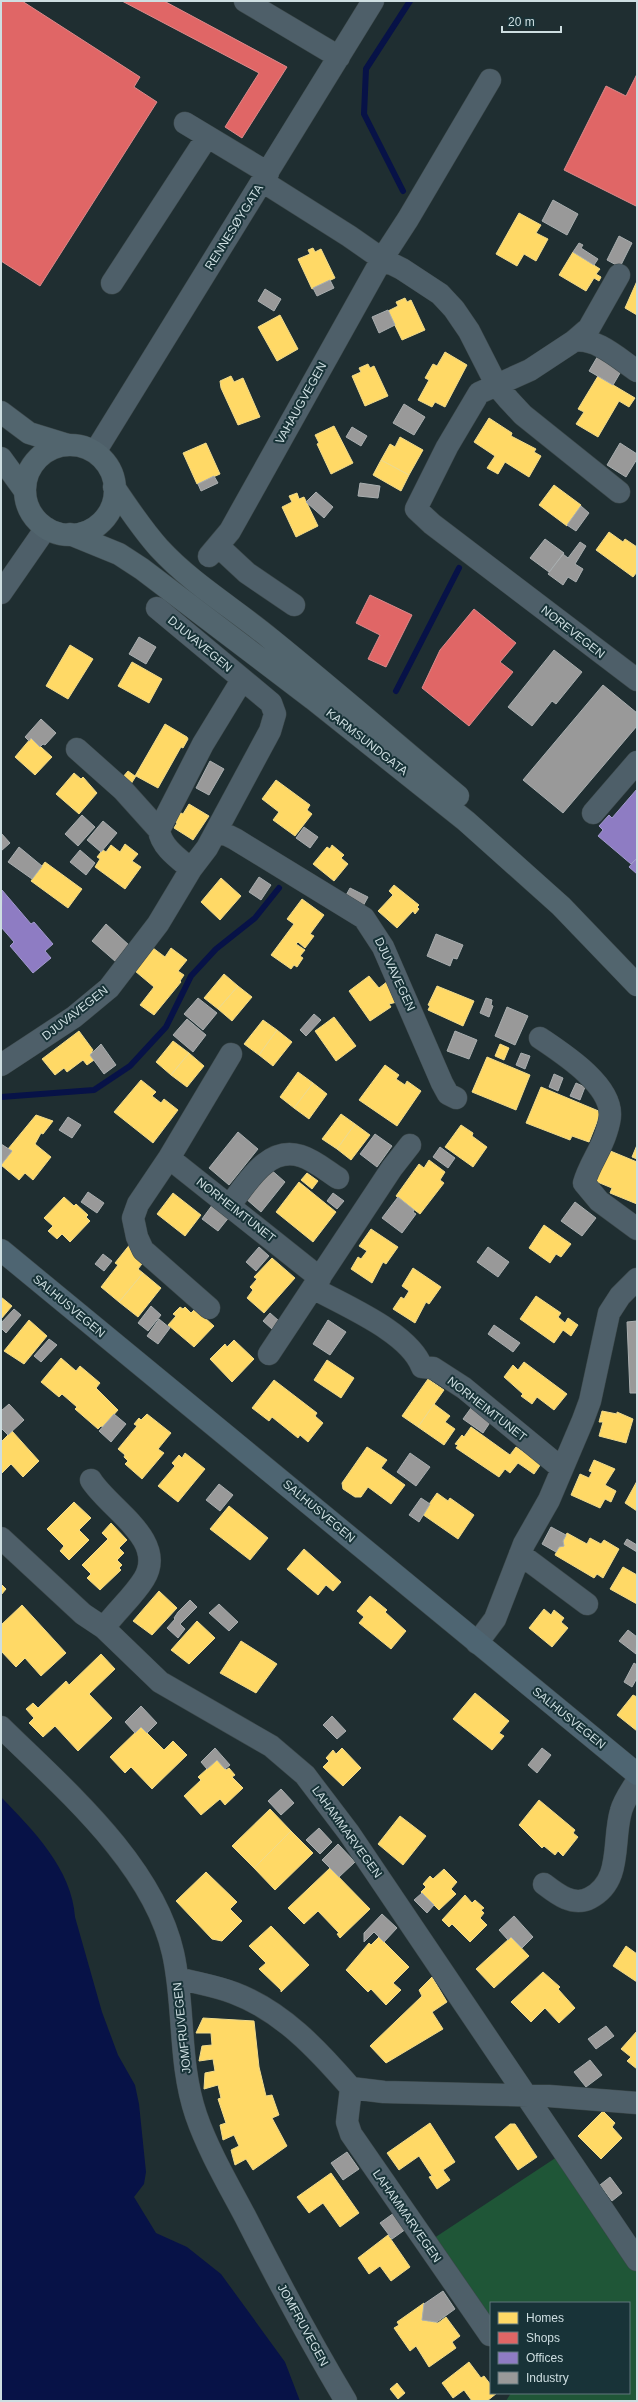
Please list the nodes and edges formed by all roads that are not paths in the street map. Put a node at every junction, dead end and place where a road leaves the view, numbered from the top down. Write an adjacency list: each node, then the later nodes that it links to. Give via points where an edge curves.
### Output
1 (245, 1): 3 (street)
2 (374, 1): 3 (street, RENNESØYGATA)
3 (339, 57): 7 (street, RENNESØYGATA)
4 (490, 80): 8 (street, VAHAUGVEGEN)
5 (185, 123): 6 (street)
6 (207, 137): 7 (street); 10 (street)
7 (265, 177): 8 (street); 16 (street, RENNESØYGATA)
8 (382, 259): 13 (street, via 402,269 448,301 469,331); 24 (street, VAHAUGVEGEN, via 230,531 214,551)
9 (619, 275): 11 (street, via 589,328)
10 (112, 283)
11 (574, 341): 12 (street, via 598,345); 13 (street, via 530,370)
12 (637, 371)
13 (497, 386): 20 (street, via 523,415); 27 (street, NOREVEGEN, via 479,393 473,399 416,509 432,524)
14 (1, 412): 15 (highway, via 29,433)
15 (68, 445): 16 (highway); 19 (highway, via 58,446 40,455 28,472)
16 (95, 452): 18 (highway, via 106,464)
17 (1, 458): 19 (highway)
18 (114, 487): 22 (highway, via 112,503 102,520 86,531); 34 (highway, KARMSUNDGATA, via 159,548 178,566 255,626 476,812 571,896)
19 (25, 491): 21 (highway, via 31,512)
20 (618, 492)
21 (46, 528): 22 (highway); 23 (street)
22 (70, 534): 35 (highway, KARMSUNDGATA, via 119,554 142,569 395,764 466,821 561,906)
23 (1, 593)
24 (294, 605)
25 (157, 608): 26 (street, DJUVAVEGEN)
26 (242, 680): 31 (street, DJUVAVEGEN, via 203,744); 32 (street, DJUVAVEGEN, via 271,703 275,714 265,741)
27 (637, 680)
28 (78, 749): 31 (street, via 123,790)
29 (637, 762): 30 (street)
30 (593, 813)
31 (159, 830): 33 (street, via 166,847)
32 (217, 830): 33 (street, DJUVAVEGEN); 39 (street, DJUVAVEGEN, via 364,918 383,947 448,1094)
33 (191, 869): 38 (street, DJUVAVEGEN, via 158,924 109,988 74,1017)
34 (637, 964)
35 (637, 985)
36 (540, 1038): 44 (street, via 594,1081 606,1100 610,1114 606,1134 588,1167 584,1183 599,1201)
37 (231, 1054): 41 (street)
38 (1, 1065)
39 (456, 1098)
40 (410, 1145): 47 (street, via 392,1168)
41 (169, 1158): 43 (street, NORHEIMTUNET); 48 (street, via 138,1204 133,1218 135,1232 143,1250)
42 (338, 1178): 43 (street, via 302,1157 290,1153 279,1155 264,1163)
43 (230, 1205): 47 (street, NORHEIMTUNET)
44 (637, 1229)
45 (1, 1250): 56 (main road, SALHUSVEGEN)
46 (637, 1279): 50 (street, via 620,1296 609,1313 590,1401)
47 (317, 1283): 49 (street); 50 (street, NORHEIMTUNET, via 338,1300 402,1341 418,1355 422,1366 433,1368 458,1384)
48 (209, 1308)
49 (269, 1354)
50 (561, 1468): 53 (street, via 549,1500)
51 (91, 1480): 55 (street, via 142,1537 149,1549 149,1566 144,1578)
52 (1, 1538): 55 (street, LAHAMMARVEGEN, via 83,1614)
53 (520, 1554): 54 (street); 56 (street, via 495,1619)
54 (587, 1604)
55 (104, 1628): 63 (street, LAHAMMARVEGEN, via 160,1682 271,1746 305,1775 349,1833)
56 (477, 1643): 58 (main road, SALHUSVEGEN)
57 (1, 1727): 61 (street, JOMFRUVEGEN, via 78,1803 139,1876 167,1931)
58 (637, 1774)
59 (637, 1782): 60 (street, via 621,1810 613,1870 605,1888 588,1899 572,1900 557,1895)
60 (544, 1884)
61 (178, 1978): 62 (street, via 234,1993 276,2014); 67 (street, JOMFRUVEGEN, via 182,2043 197,2117 254,2234)
62 (351, 2088): 63 (street, via 384,2092); 66 (street, LAHAMMARVEGEN, via 347,2122 352,2134)
63 (528, 2097): 64 (street, via 549,2096); 65 (street, LAHAMMARVEGEN)
64 (637, 2103)
65 (637, 2260)
66 (490, 2335)
67 (346, 2401)

